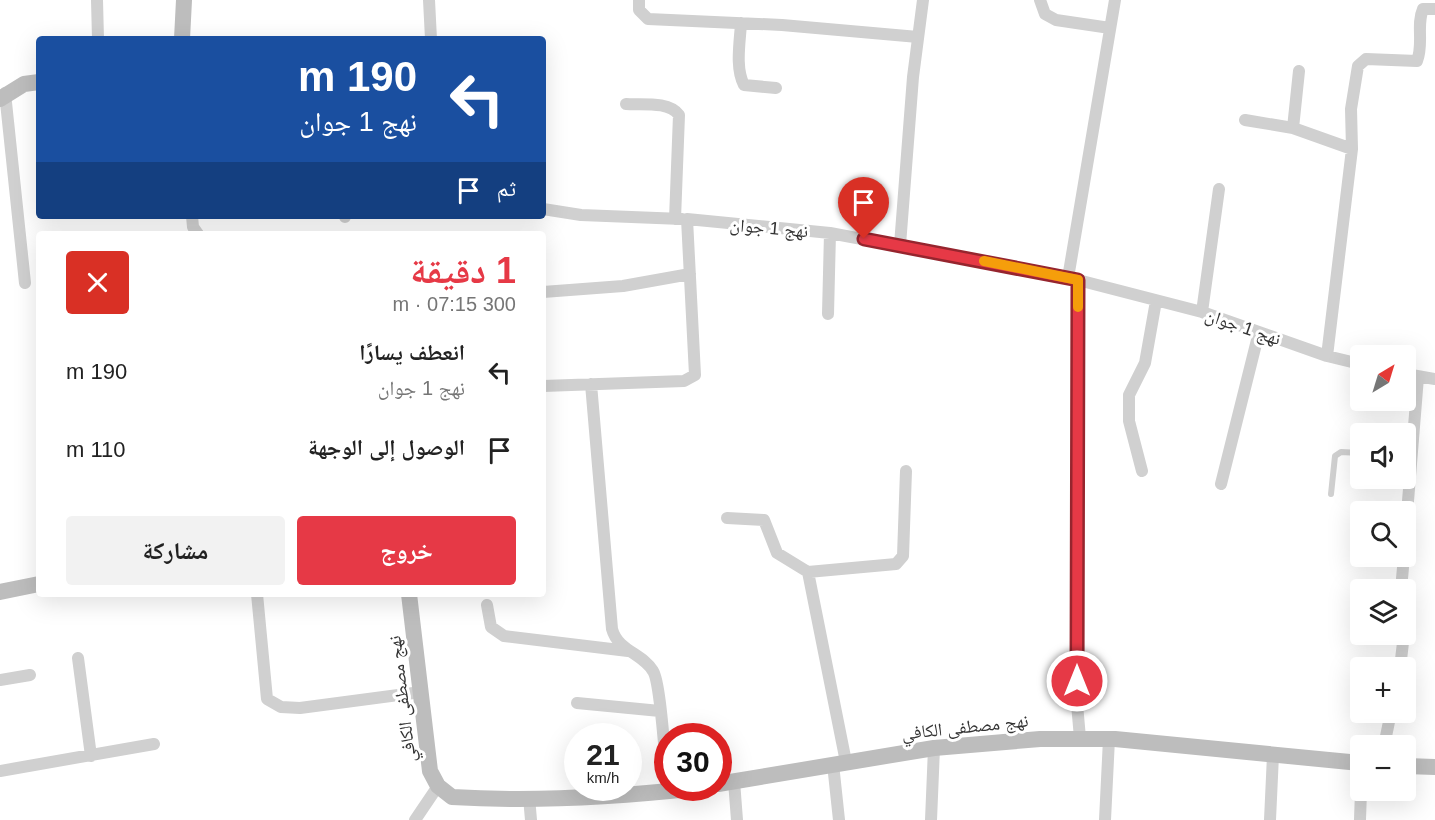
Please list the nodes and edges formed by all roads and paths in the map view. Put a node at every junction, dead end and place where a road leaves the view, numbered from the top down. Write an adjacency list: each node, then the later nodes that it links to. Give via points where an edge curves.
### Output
1 (97, 0): 11 (street)
2 (184, 0): 12 (street)
3 (429, 0): 13 (street)
4 (639, 0): 9 (street, via 639,10 648,20)
5 (923, 0): 14 (street)
6 (1040, 0): 10 (street, via 1045,14 1056,21)
7 (1115, 0): 10 (street)
8 (1435, 9): 22 (street, via 1423,9 1419,18 1421,40 1417,61 1366,59 1358,66 1351,109)
9 (741, 23): 14 (street); 17 (street, via 740,79 744,86)
10 (1110, 28): 29 (street)
11 (98, 36)
12 (182, 36)
13 (431, 36)
14 (918, 38): 27 (street)
15 (1299, 71): 21 (street)
16 (36, 82): 18 (street, via 24,84)
17 (776, 88)
18 (3, 96): 30 (street)
19 (626, 104): 25 (street, via 667,106 680,115)
20 (1245, 120): 21 (street)
21 (1293, 129): 22 (street)
22 (1352, 149): 36 (street)
23 (1219, 189): 33 (street)
24 (546, 209): 25 (street, نهج 1 جوان)
25 (681, 219): 26 (street, نهج 1 جوان); 28 (street)
26 (830, 233): 27 (street, نهج 1 جوان); 34 (street)
27 (900, 245): 29 (street, نهج 1 جوان)
28 (690, 274): 31 (street, via 623,286); 40 (street, via 696,375 684,381)
29 (1073, 279): 32 (street, نهج 1 جوان); 62 (street)
30 (25, 283)
31 (546, 292)
32 (1156, 301): 33 (street, نهج 1 جوان); 44 (street, via 1145,363 1129,395 1129,421)
33 (1202, 312): 35 (street, نهج 1 جوان)
34 (828, 314)
35 (1259, 332): 36 (street, نهج 1 جوان); 45 (street)
36 (1327, 356): 37 (street, نهج 1 جوان)
37 (1350, 362)
38 (1416, 377): 39 (street)
39 (1435, 379)
40 (591, 384): 41 (street); 54 (street, via 612,629 620,645)
41 (546, 386)
42 (1350, 452): 46 (lane, via 1335,456)
43 (906, 471): 48 (street, via 903,556 896,564)
44 (1142, 471)
45 (1221, 484)
46 (1331, 494)
47 (727, 518): 48 (street, via 764,520 777,553)
48 (808, 572): 69 (street)
49 (36, 585): 50 (street)
50 (0, 592)
51 (257, 597): 58 (street, via 267,699 280,707 300,708)
52 (409, 597): 58 (street, نهج مصطفى الكافي)
53 (487, 605): 54 (street, via 491,627 504,636)
54 (629, 651): 60 (street, via 653,670)
55 (78, 658): 67 (street)
56 (30, 675): 57 (street)
57 (0, 680)
58 (421, 692): 74 (street, نهج مصطفى الكافي, via 430,771)
59 (577, 703): 60 (street)
60 (660, 711): 61 (street)
61 (661, 723)
62 (1080, 738): 63 (street, نهج مصطفى الكافي); 65 (street, نهج مصطفى الكافي)
63 (1109, 739): 66 (street, نهج مصطفى الكافي); 84 (street)
64 (154, 744): 67 (street)
65 (934, 748): 69 (street, نهج مصطفى الكافي); 83 (street)
66 (1273, 755): 68 (street, نهج مصطفى الكافي); 85 (street)
67 (91, 756): 72 (street)
68 (1350, 762)
69 (839, 763): 73 (street, نهج مصطفى الكافي); 82 (street)
70 (1416, 766): 71 (street)
71 (1435, 767)
72 (0, 771)
73 (732, 782)
74 (438, 786): 76 (street, via 452,797); 79 (street)
75 (654, 789): 76 (street)
76 (529, 797): 80 (street)
77 (731, 801): 81 (street)
78 (1361, 801): 86 (street)
79 (415, 820)
80 (531, 820)
81 (737, 820)
82 (839, 820)
83 (931, 820)
84 (1105, 820)
85 (1270, 820)
86 (1360, 820)

